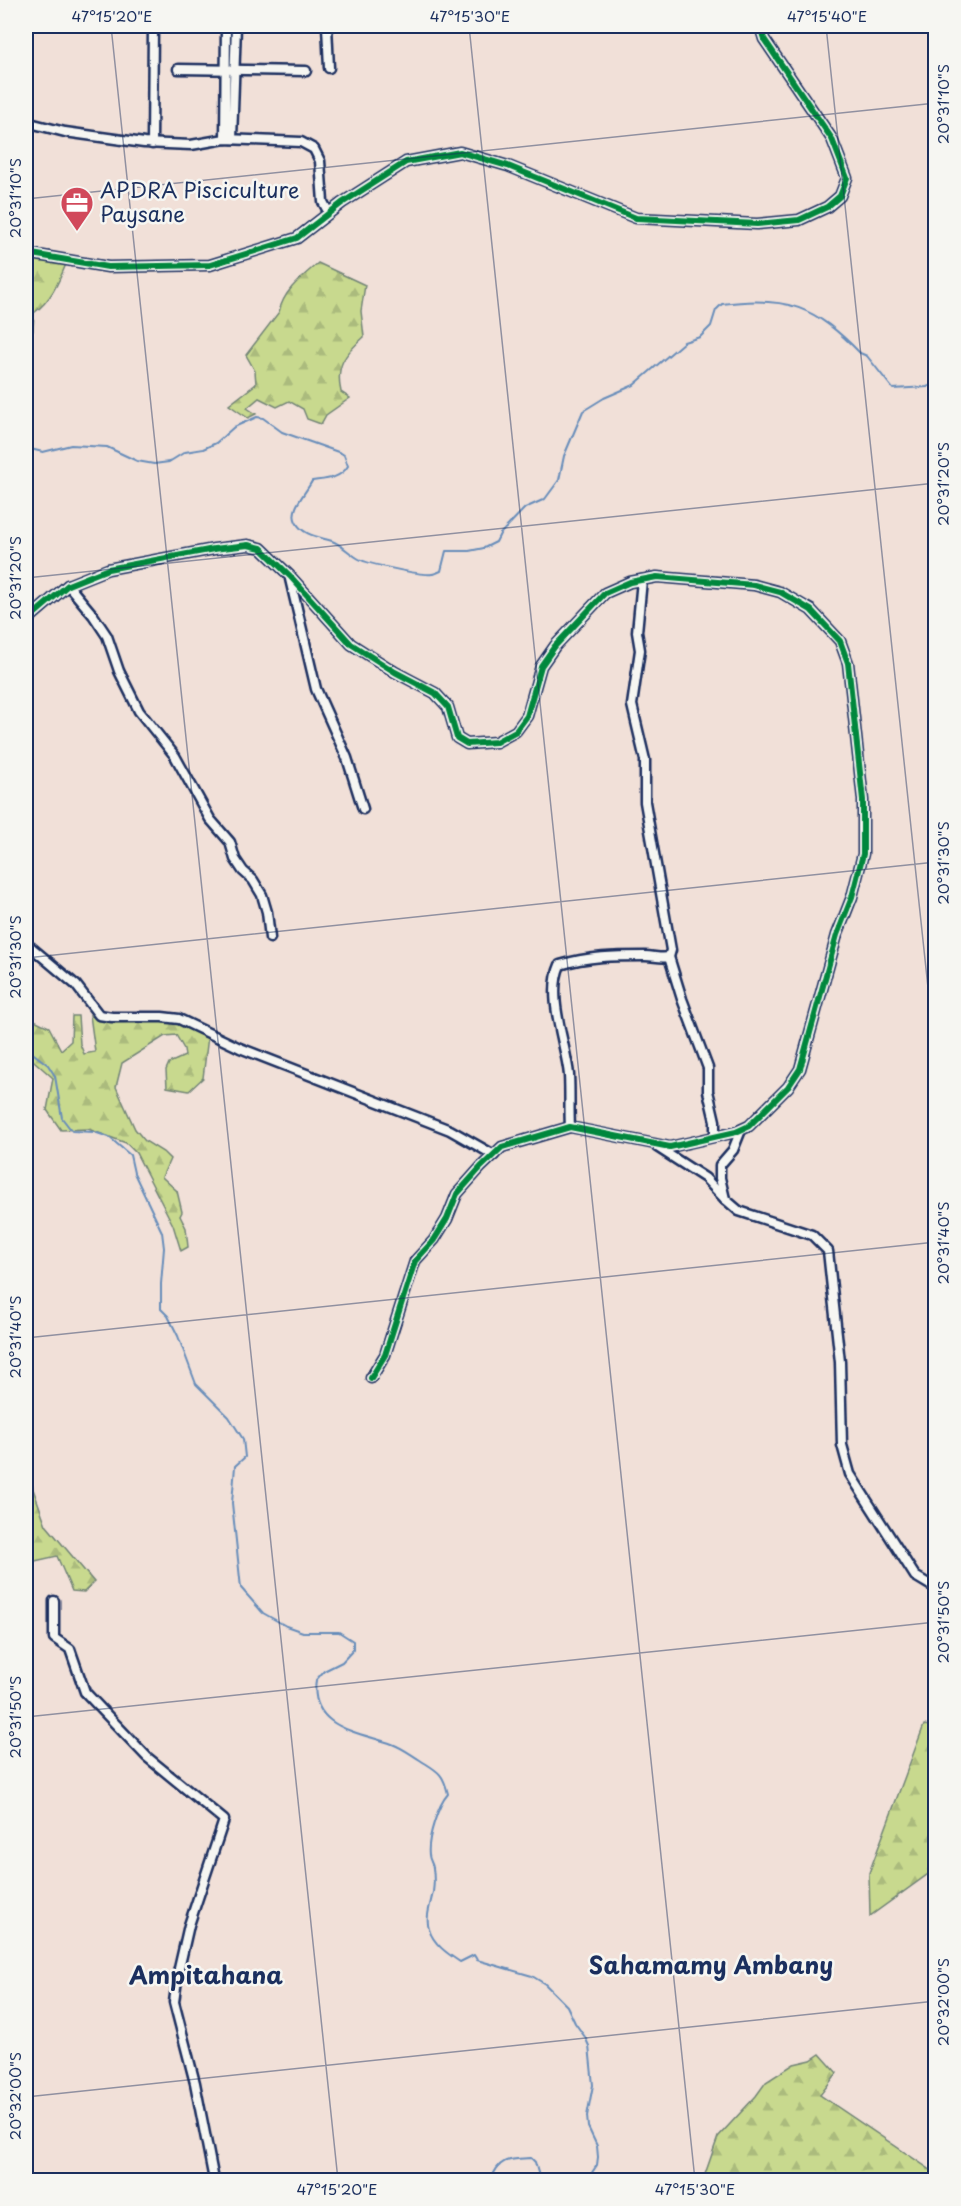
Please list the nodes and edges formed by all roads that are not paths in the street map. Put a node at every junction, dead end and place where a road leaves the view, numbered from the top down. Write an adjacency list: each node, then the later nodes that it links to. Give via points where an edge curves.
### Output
1 (153, 26): 12 (street)
2 (226, 26): 8 (street)
3 (236, 26): 8 (street)
4 (327, 26): 7 (street)
5 (760, 26): 13 (street, via 764,39 832,139 847,178 840,196 799,220 757,224 636,218 508,166 460,152 406,162)
6 (178, 69): 8 (street)
7 (329, 69)
8 (229, 70): 9 (street); 11 (street)
9 (306, 71)
10 (26, 122): 12 (street, via 65,132)
11 (228, 139): 12 (street, via 191,145); 13 (street, via 301,142 314,149 320,161 323,202)
12 (152, 144)
13 (329, 213): 14 (street, via 297,238 210,265 108,267)
14 (26, 253)
15 (290, 576): 16 (street, via 351,644 435,693 448,707 457,738 468,744 496,742 516,731 533,698 541,666 555,646 605,593); 17 (street, via 261,548 248,545 108,569); 19 (street, via 316,689 347,758)
16 (642, 580): 22 (street, via 637,632 640,650 632,705 645,760 645,801 671,950); 24 (street, via 657,577 754,585 780,592 811,610 840,641 849,663 863,800 863,854 800,1069 788,1087)
17 (68, 585): 18 (street); 20 (street, via 106,636 139,711 176,756 210,819 230,842 235,859 262,895)
18 (26, 621)
19 (363, 809)
20 (270, 938)
21 (26, 943): 27 (street, via 76,985 99,1015 179,1019 240,1048 450,1130)
22 (669, 957): 23 (street, via 607,955 560,965 557,1014 569,1075); 25 (street, via 708,1068)
23 (570, 1126): 26 (street); 27 (street, via 502,1147)
24 (741, 1130): 25 (street); 28 (street, via 733,1150 720,1165)
25 (715, 1136): 26 (street, via 670,1147)
26 (652, 1144): 28 (street, via 705,1178)
27 (494, 1155): 29 (street, via 457,1194 447,1219 416,1261 385,1355)
28 (725, 1199): 30 (street, via 739,1211 812,1235 828,1251 840,1362 842,1445 850,1474 915,1576)
29 (371, 1378)
30 (936, 1585)
31 (54, 1601): 32 (street, via 54,1638 70,1649 85,1692 147,1757 224,1820 189,1925 174,2002)
32 (214, 2181)

